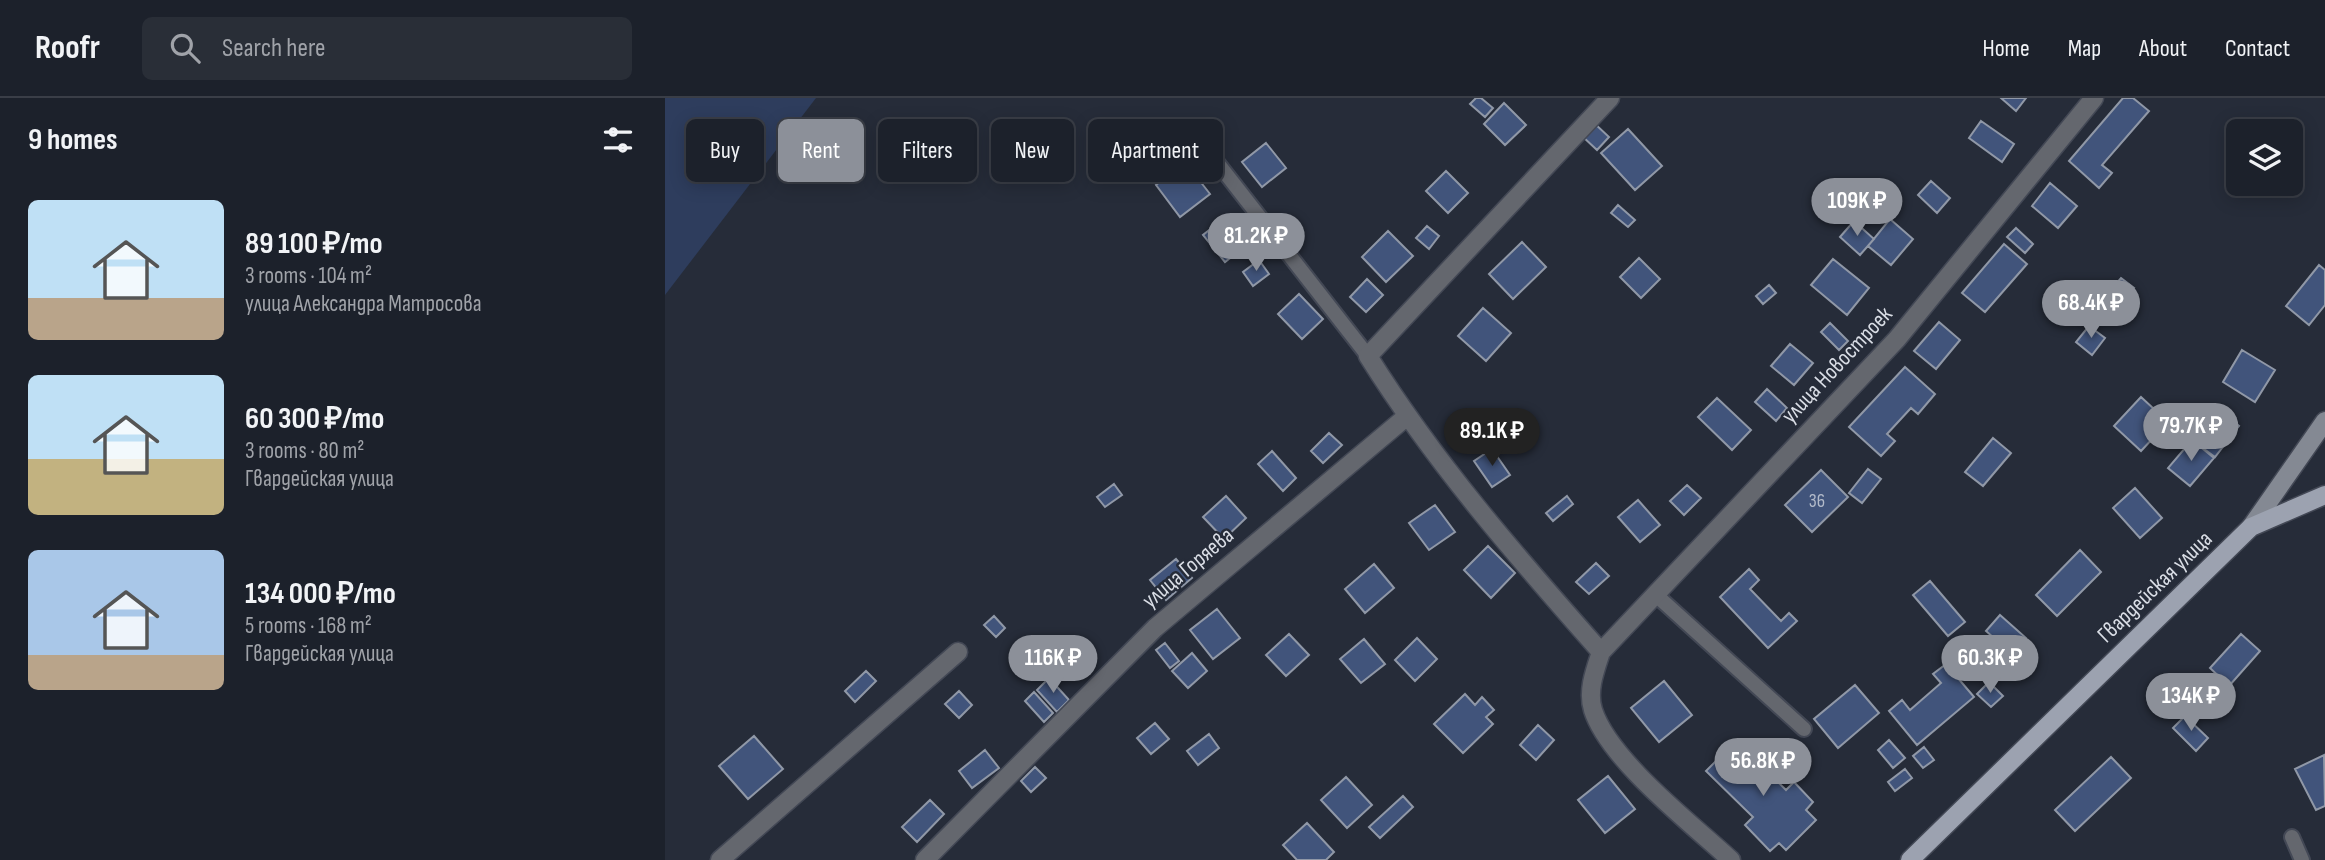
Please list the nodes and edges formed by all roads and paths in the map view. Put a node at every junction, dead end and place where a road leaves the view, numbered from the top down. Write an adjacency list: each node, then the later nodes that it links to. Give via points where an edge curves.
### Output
1 (1610, 98): 4 (street)
2 (2094, 98): 9 (street, улица Новостроек, via 1897,339)
3 (1223, 170): 4 (lane)
4 (1368, 356): 5 (street)
5 (1406, 417): 11 (street, via 1497,536); 15 (street, улица Горяева, via 1155,628)
6 (2325, 421): 8 (main road, Гвардейская улица)
7 (2325, 495): 8 (main road)
8 (2251, 527): 17 (main road, Гвардейская улица)
9 (1656, 595): 11 (street, улица Новостроек); 12 (lane)
10 (958, 652): 14 (street)
11 (1601, 652): 16 (street, via 1591,681 1592,708 1603,733 1639,775)
12 (1804, 729)
13 (2292, 837): 18 (lane)
14 (720, 860)
15 (925, 860)
16 (1731, 860)
17 (1910, 860)
18 (2302, 860)

